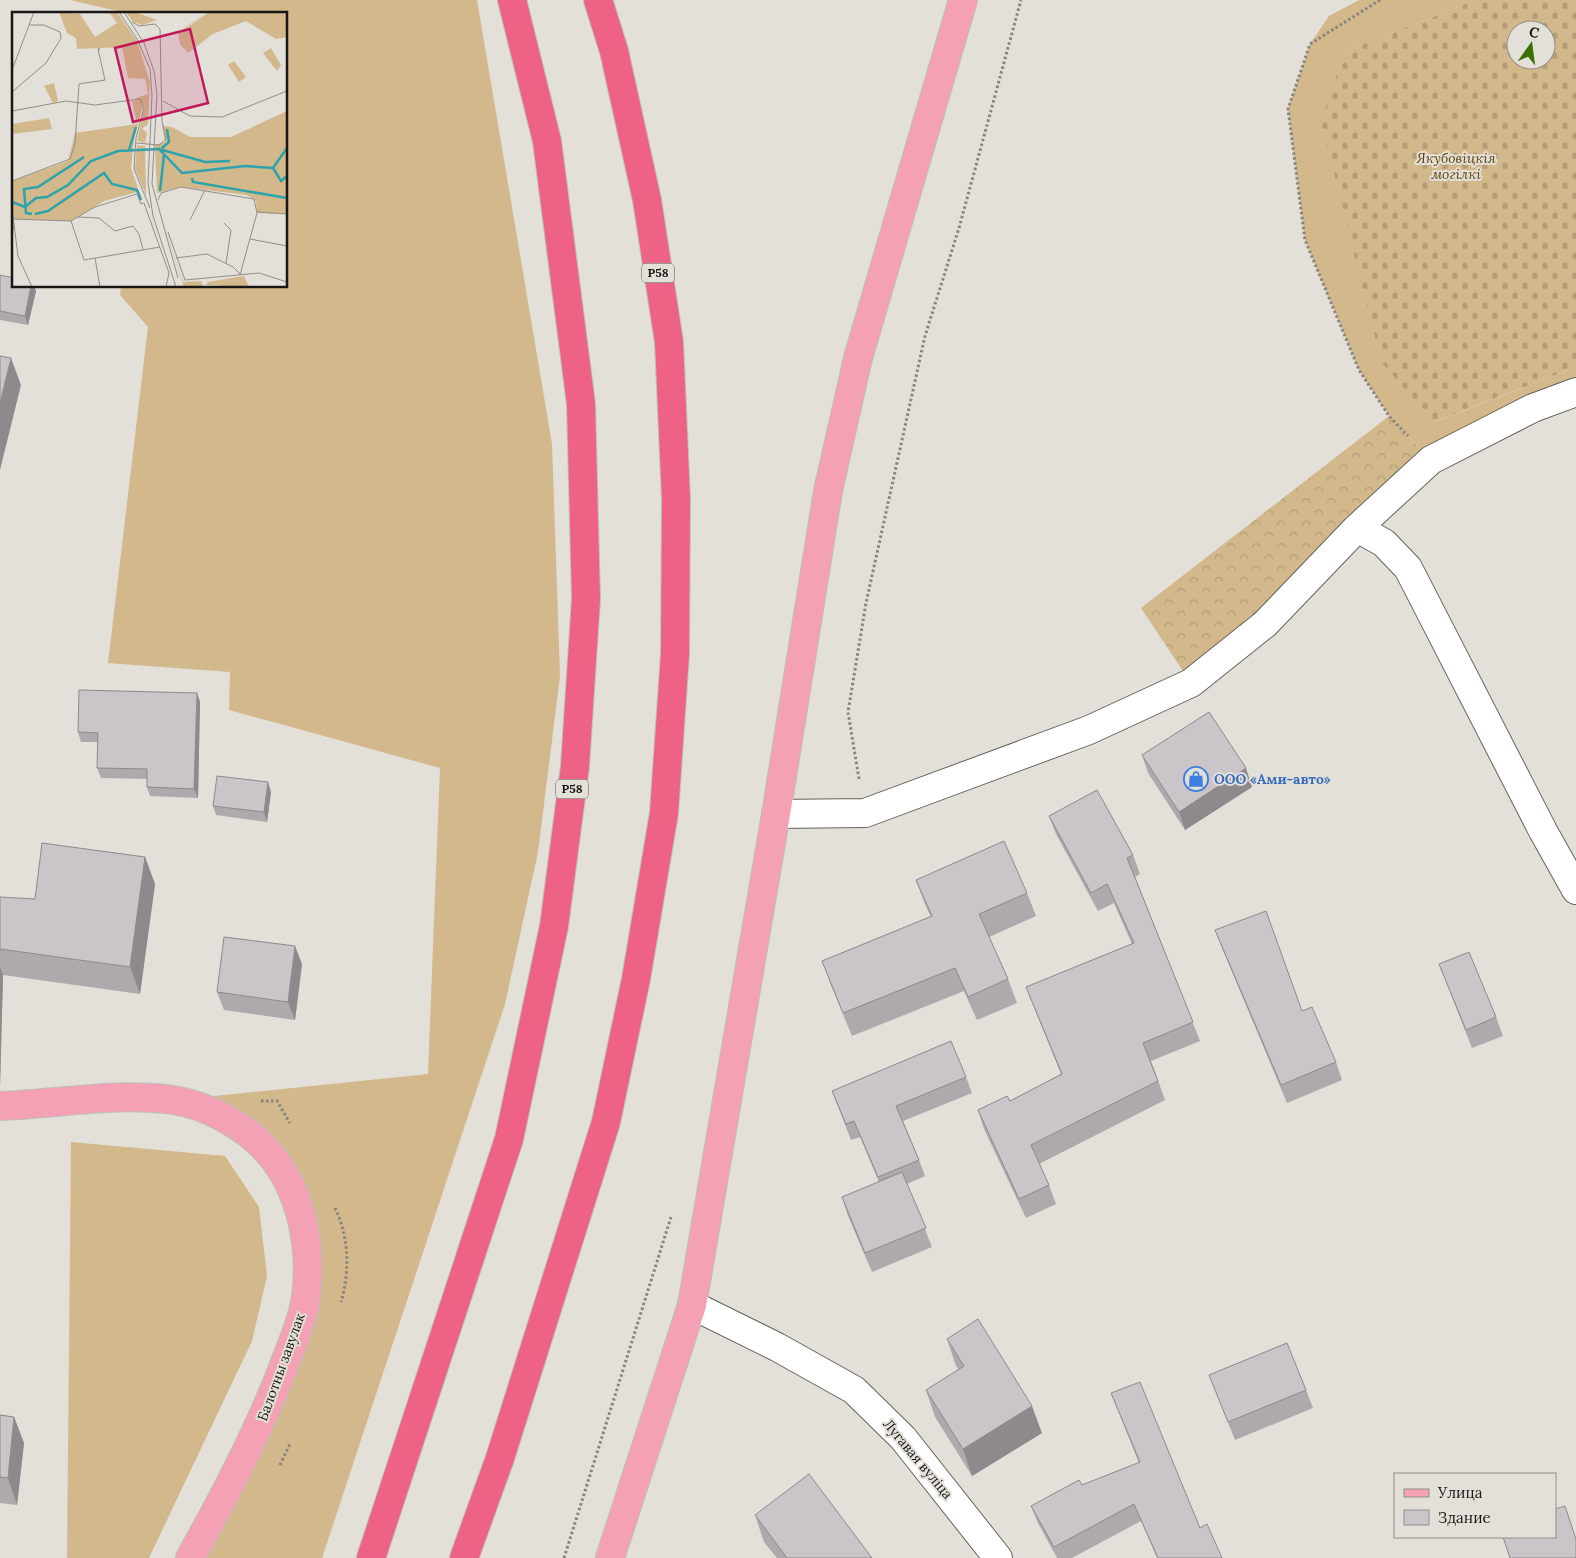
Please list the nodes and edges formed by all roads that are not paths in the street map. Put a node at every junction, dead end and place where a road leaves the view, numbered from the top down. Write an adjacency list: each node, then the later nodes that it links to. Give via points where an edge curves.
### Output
1 (512, 0): 13 (highway, Р58, via 547,141 580,404 586,599 575,766 554,926 509,1139)
2 (598, 0): 5 (highway, Р58)
3 (613, 0): 5 (highway)
4 (963, 0): 8 (main road, via 858,358 828,491)
5 (614, 51): 14 (highway, Р58, via 647,200 669,342 676,498 675,634 664,813 636,979 606,1122 521,1393)
6 (1576, 392): 7 (street, via 1533,408 1431,460)
7 (1357, 528): 8 (street, via 1265,624 1191,683 1089,730 865,813); 9 (street, via 1384,543 1408,568)
8 (776, 814): 11 (main road)
9 (1576, 890)
10 (0, 1106): 12 (main road, Балотны завулак, via 122,1097 175,1100 224,1117 258,1140 282,1169 292,1192 308,1249 306,1298 262,1423)
11 (692, 1305): 15 (main road); 16 (street, Лугавая вуліца, via 854,1390 903,1438)
12 (190, 1558)
13 (371, 1558)
14 (464, 1558)
15 (610, 1558)
16 (998, 1558)

